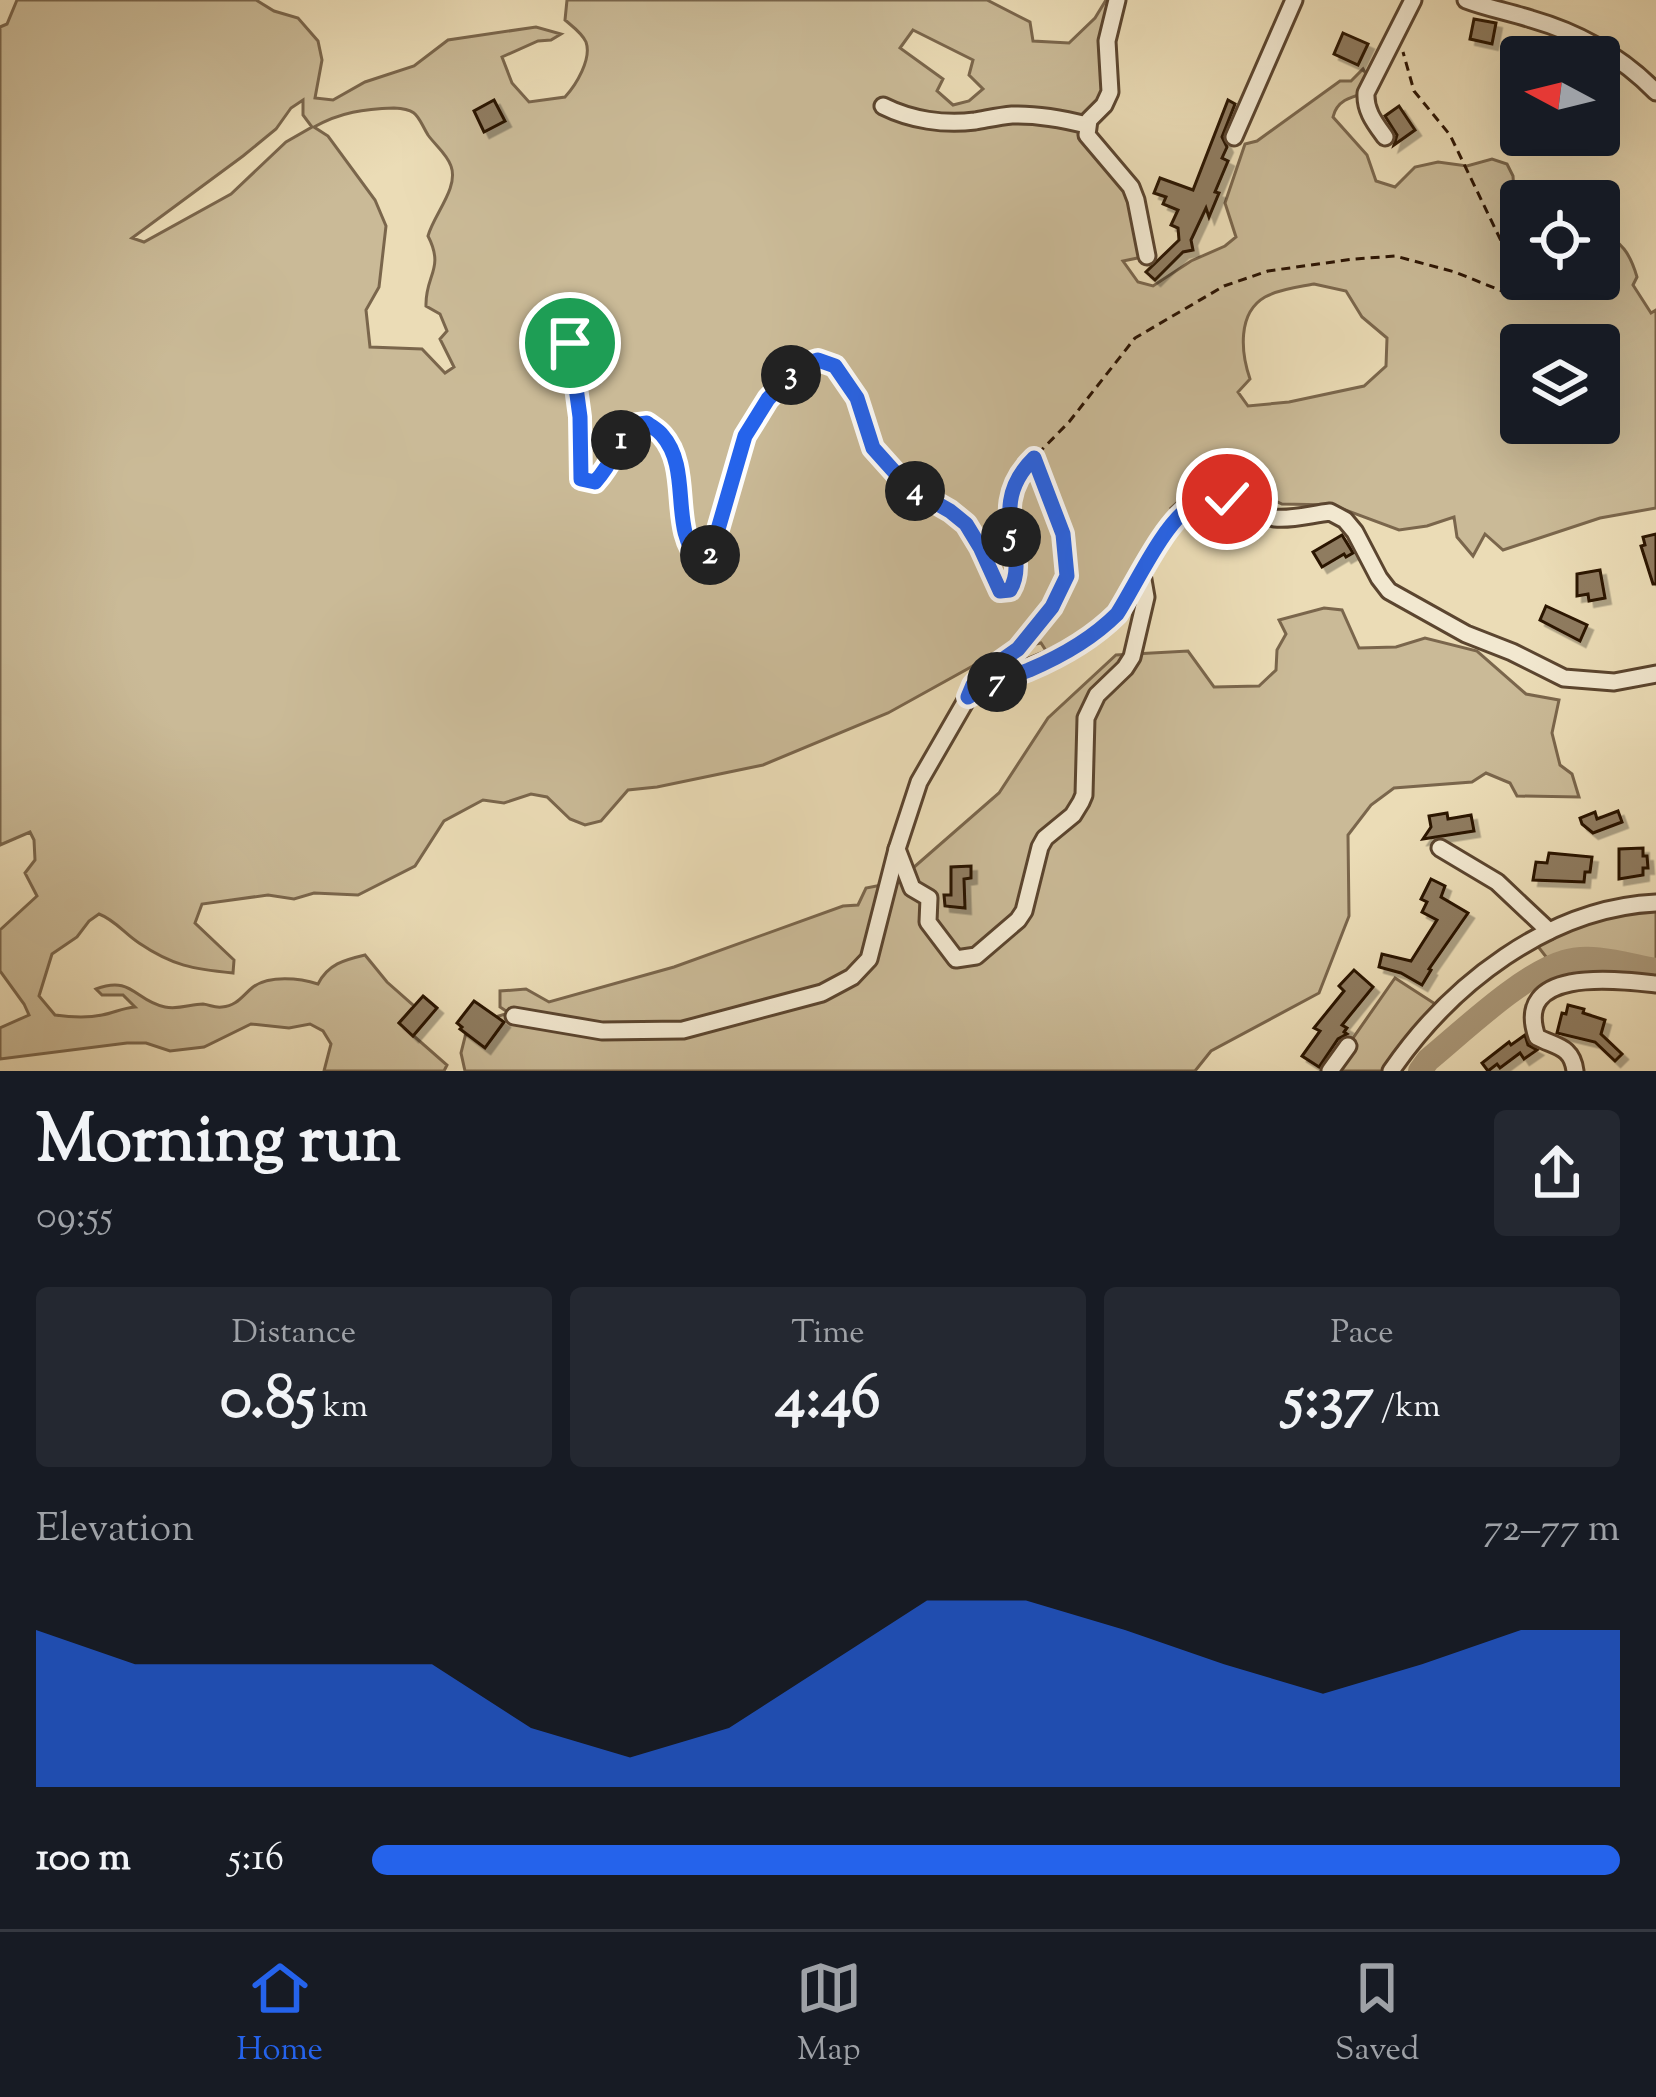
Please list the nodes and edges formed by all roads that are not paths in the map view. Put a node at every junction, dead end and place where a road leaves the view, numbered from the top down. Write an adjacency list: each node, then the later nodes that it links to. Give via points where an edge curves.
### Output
1 (1117, 0): 7 (street, via 1107,41 1110,92)
2 (1294, 0): 8 (street)
3 (1413, 0): 9 (street, via 1366,93)
4 (1466, 0): 5 (street, via 1595,43)
5 (1656, 92)
6 (883, 106): 7 (street, via 926,120 1032,115)
7 (1087, 125): 10 (street, via 1091,144 1131,187)
8 (1234, 137)
9 (1385, 137)
10 (1147, 256)
11 (1142, 574): 12 (street, via 1194,505 1240,501 1271,518 1330,512 1355,532 1390,591 1466,634 1564,678 1614,682); 14 (street, via 1117,614 1083,642 968,697 919,782); 14 (street, via 1146,597 1132,657 1086,718 1084,795 1040,847 1018,920 976,956 956,959 928,922 929,898 912,888)
12 (1656, 674)
13 (1440, 848): 16 (street, via 1497,883)
14 (897, 849): 18 (street, via 869,959 822,993 683,1030 583,1029)
15 (1656, 903): 16 (street, via 1607,909)
16 (1549, 931): 21 (street, via 1463,991)
17 (1656, 984): 22 (street, via 1589,979 1542,997 1538,1037 1566,1049)
18 (514, 1016)
19 (1348, 1046): 20 (street)
20 (1330, 1071)
21 (1390, 1071)
22 (1575, 1071)

